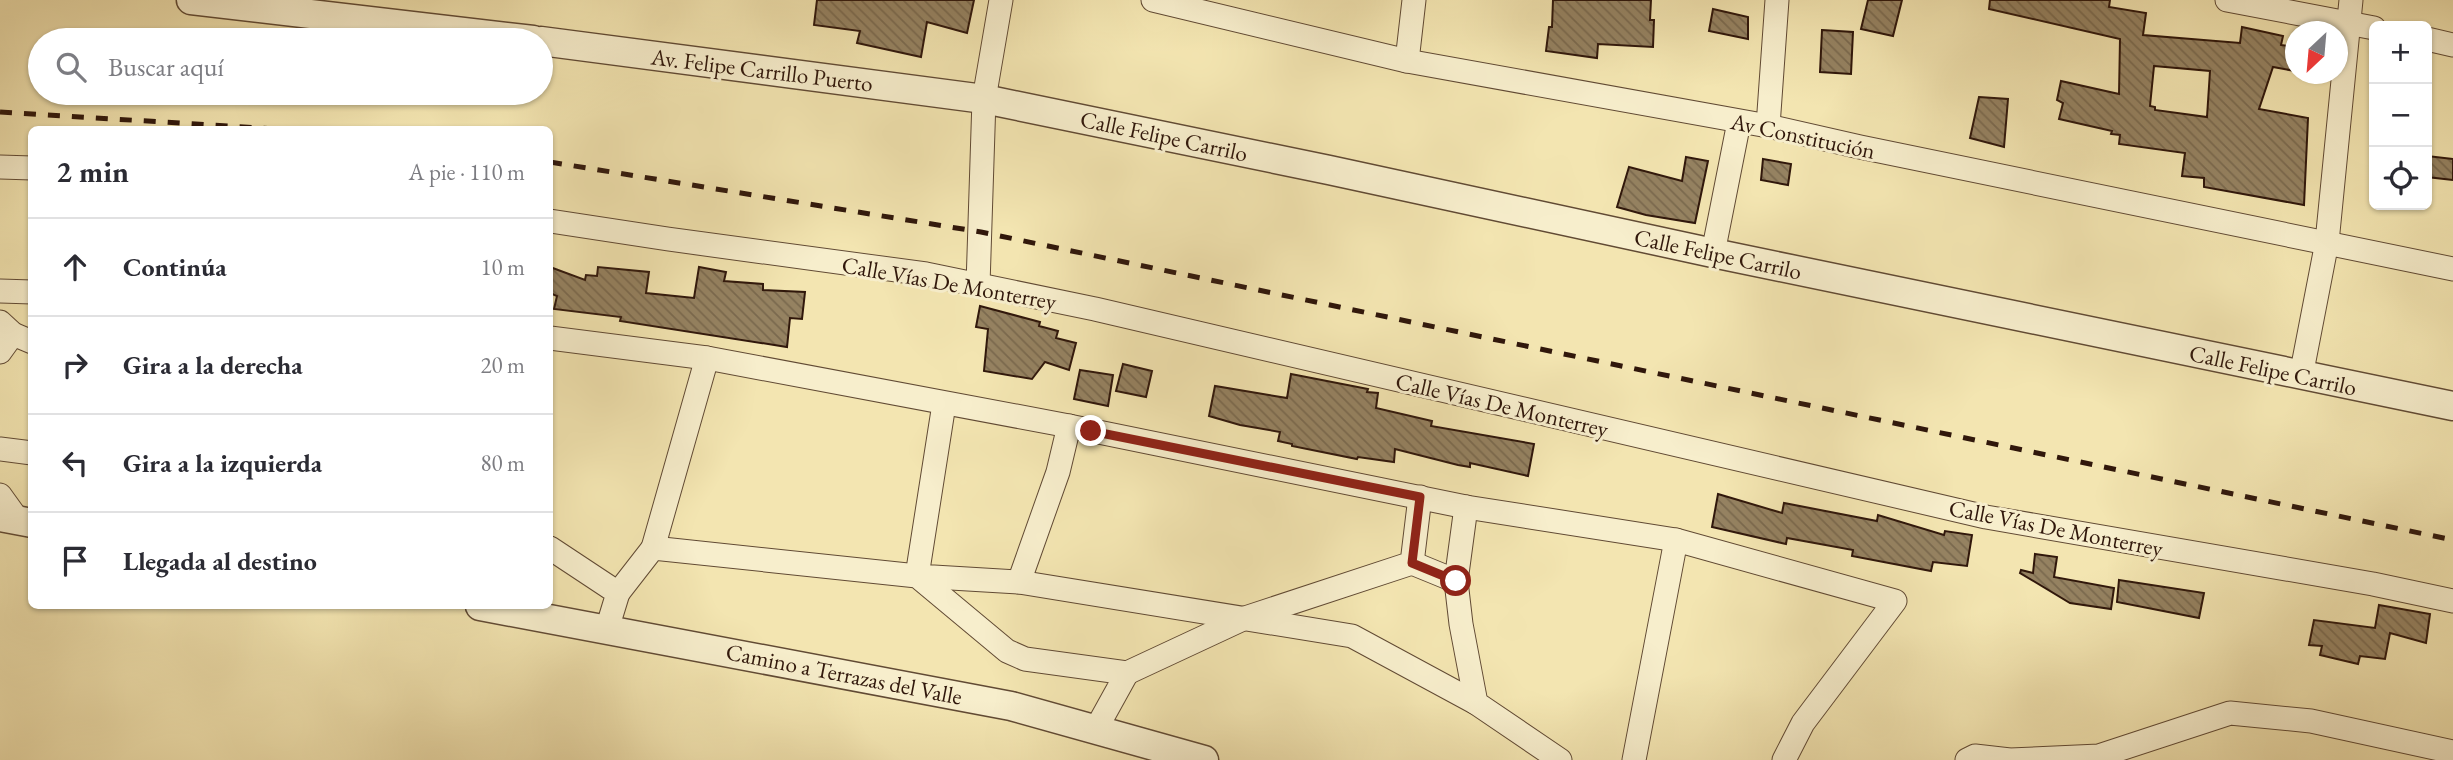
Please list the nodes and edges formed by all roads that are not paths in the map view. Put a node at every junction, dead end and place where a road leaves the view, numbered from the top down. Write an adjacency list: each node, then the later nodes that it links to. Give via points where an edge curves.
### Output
1 (191, 0): 9 (street)
2 (1001, 0): 15 (street)
3 (1153, 0): 14 (street, Av Constitución)
4 (1414, 0): 14 (street)
5 (1777, 0): 17 (street)
6 (2227, 0): 8 (street)
7 (2351, 0): 8 (street)
8 (2350, 23): 10 (street); 21 (street)
9 (430, 28)
10 (2369, 28)
11 (2432, 41): 13 (street)
12 (553, 43): 15 (street, Av. Felipe Carrillo Puerto)
13 (2453, 45)
14 (1407, 61): 16 (street, Av Constitución)
15 (984, 99): 22 (street, Calle Felipe Carrilo); 24 (street)
16 (1738, 122): 17 (street, Av Constitución); 22 (street)
17 (1768, 126): 21 (street, Av Constitución)
18 (0, 167): 19 (street)
19 (28, 169)
20 (553, 221): 24 (street, Calle Vías De Monterrey)
21 (2327, 242): 23 (street, Av Constitución); 29 (street)
22 (1713, 253): 29 (street, Calle Felipe Carrilo)
23 (2453, 269)
24 (978, 285): 47 (street, Calle Vías De Monterrey, via 1986,517)
25 (0, 291): 26 (street)
26 (28, 292)
27 (553, 338): 28 (street)
28 (707, 358): 30 (street); 40 (street)
29 (2301, 376): 31 (street, Calle Felipe Carrilo)
30 (944, 404): 32 (street); 43 (street)
31 (2453, 406)
32 (1069, 426): 36 (street); 45 (street, via 1058,472)
33 (0, 449): 34 (street)
34 (28, 452)
35 (0, 495): 38 (street)
36 (1420, 497): 37 (street); 42 (street)
37 (1466, 507): 39 (street); 44 (street)
38 (16, 520)
39 (1676, 540): 57 (street); 58 (street, via 1895,601 1803,723)
40 (653, 548): 43 (street); 46 (street)
41 (553, 550): 46 (street)
42 (1412, 563): 44 (street); 49 (street)
43 (918, 576): 45 (street); 51 (street, via 1007,651 1025,659)
44 (1456, 581): 52 (street)
45 (1019, 582): 49 (street)
46 (618, 593): 50 (street)
47 (2453, 601)
48 (497, 609): 50 (street, Camino a Terrazas del Valle)
49 (1245, 618): 51 (street); 52 (street, via 1352,636)
50 (607, 629): 53 (street, Camino a Terrazas del Valle, via 1010,706)
51 (1127, 673): 53 (street)
52 (1476, 703): 56 (street)
53 (1096, 729): 55 (street, Camino a Terrazas del Valle)
54 (2453, 752): 59 (street, via 2312,721 2230,713 2099,756 2010,760 1975,756)
55 (1204, 760)
56 (1560, 760)
57 (1634, 760)
58 (1783, 760)
59 (1967, 760)

